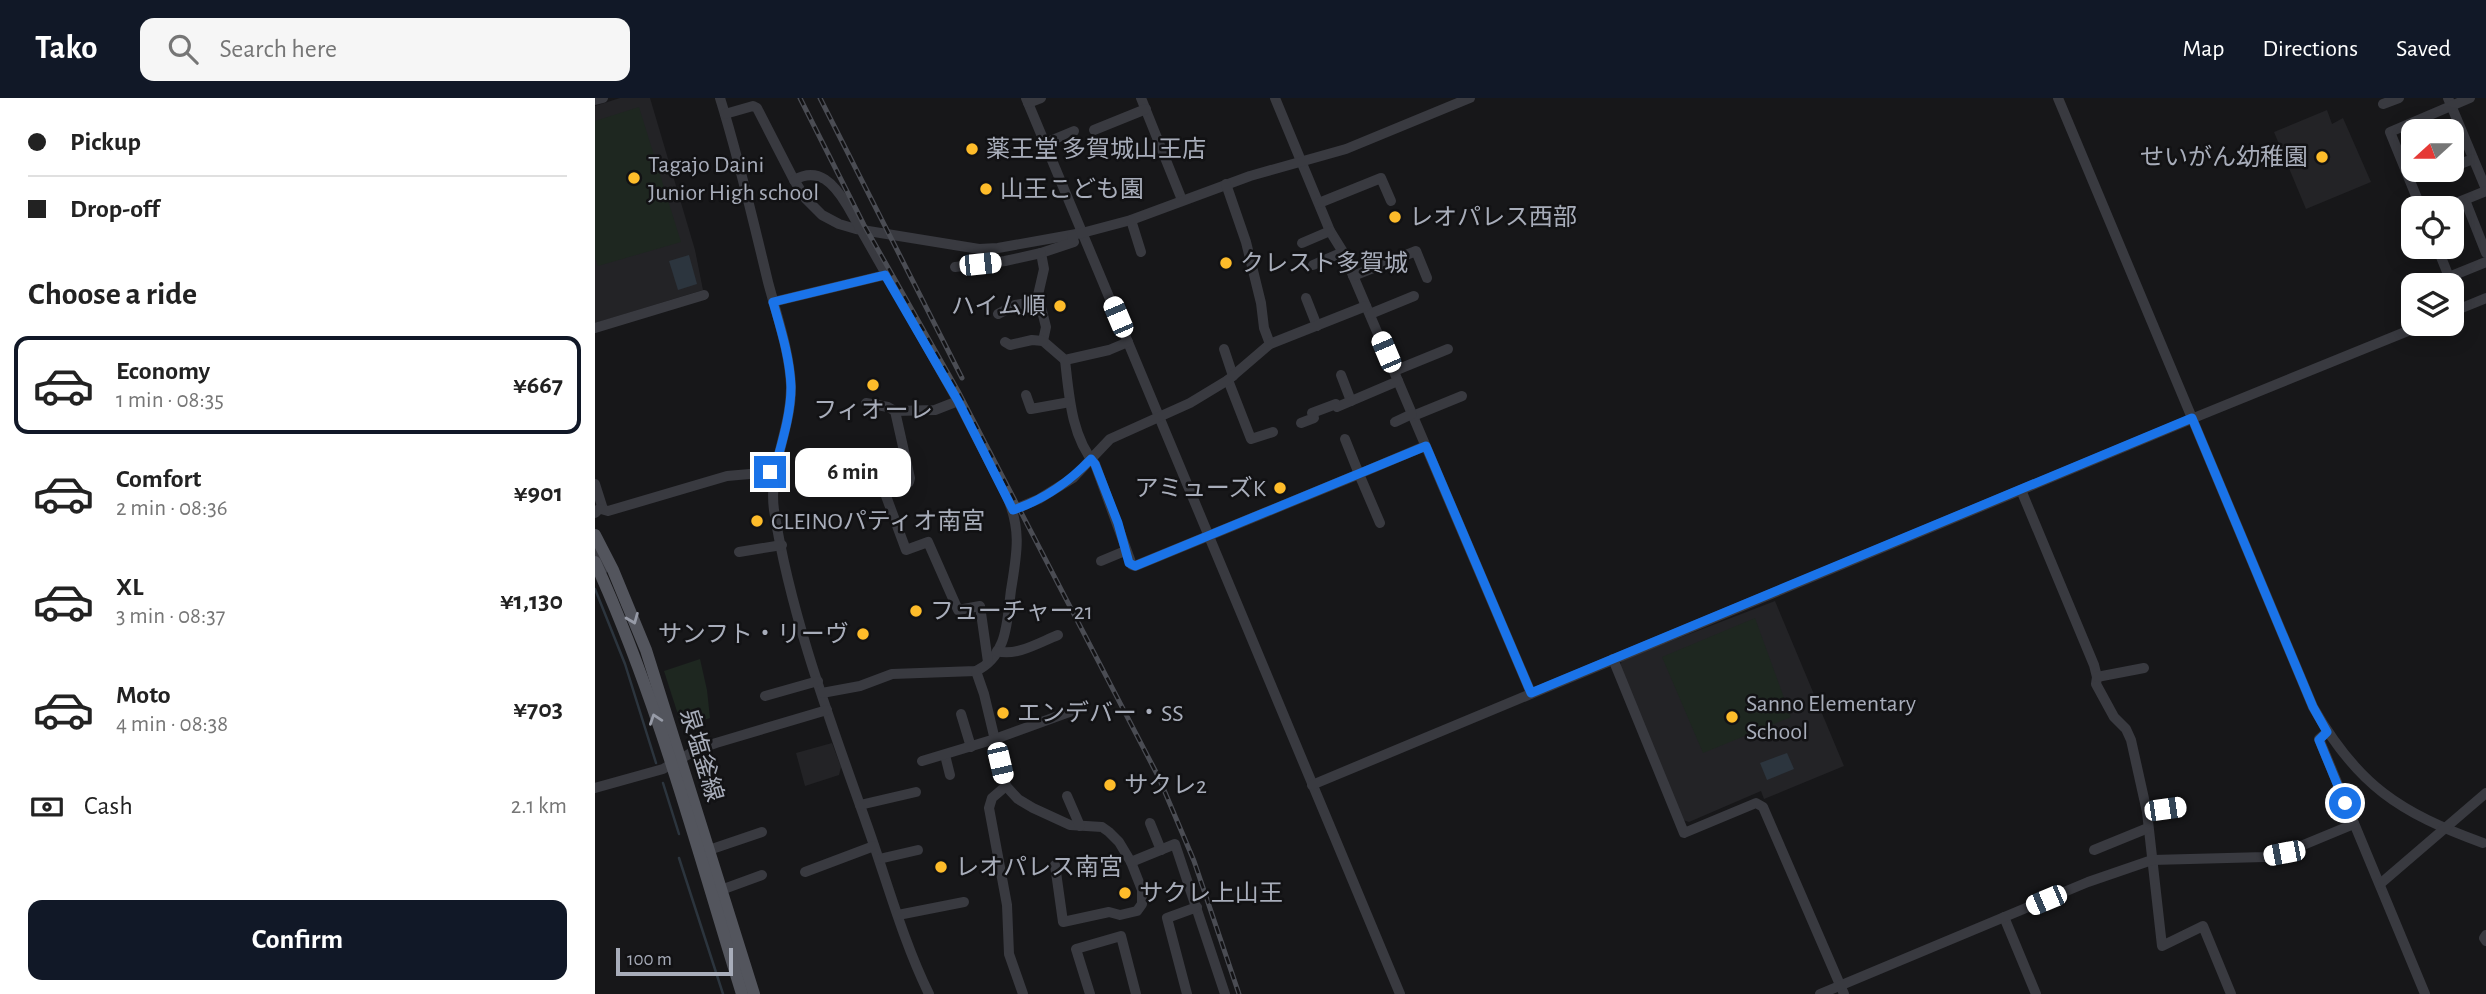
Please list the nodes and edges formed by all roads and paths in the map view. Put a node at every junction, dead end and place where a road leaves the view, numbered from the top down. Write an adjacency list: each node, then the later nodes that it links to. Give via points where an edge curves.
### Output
1 (603, 98): 10 (street)
2 (720, 98): 15 (street)
3 (1041, 98): 11 (street)
4 (1141, 98): 14 (street)
5 (1275, 98): 20 (street)
6 (1470, 98): 20 (street, via 1346,149)
7 (2058, 98): 77 (street)
8 (2399, 98): 13 (street)
9 (2470, 98): 12 (street)
10 (595, 100)
11 (1027, 101): 18 (street)
12 (2450, 102): 19 (street); 26 (street, via 2390,132)
13 (2383, 104)
14 (1146, 109): 16 (street); 27 (street)
15 (725, 114): 23 (street, via 757,108); 51 (street)
16 (1094, 130)
17 (1074, 131): 18 (street)
18 (1045, 144): 33 (street)
19 (2473, 159): 21 (street); 22 (street)
20 (1301, 161): 24 (street); 30 (street)
21 (2464, 162)
22 (2483, 173): 25 (street)
23 (794, 180): 33 (street, via 822,215 856,229 961,247 998,248); 43 (street, via 810,174 824,177 836,187)
24 (1226, 184): 27 (street); 61 (street, via 1246,242)
25 (2486, 190): 28 (street)
26 (2416, 196)
27 (1182, 200): 31 (street)
28 (2465, 200): 38 (street)
29 (1391, 201): 30 (street, via 1381,178)
30 (1319, 203): 32 (street)
31 (1131, 220): 33 (street); 35 (street)
32 (1330, 231): 34 (street); 36 (street)
33 (1077, 234): 37 (street, via 1074,242); 60 (street)
34 (1302, 243)
35 (1141, 252)
36 (1343, 252): 41 (street); 44 (street)
37 (1041, 253): 42 (street); 50 (street)
38 (2486, 253)
39 (2442, 259): 40 (street, via 2449,277)
40 (2486, 262)
41 (1313, 265)
42 (955, 267)
43 (885, 275): 51 (street); 70 (street)
44 (1353, 276): 45 (street, via 1416,251); 53 (street)
45 (1427, 278)
46 (704, 295): 56 (street)
47 (1414, 296): 53 (street)
48 (1306, 298): 55 (street)
49 (2486, 298): 52 (street)
50 (1040, 301): 54 (street, via 1015,305); 58 (street)
51 (773, 302): 84 (street, via 791,386)
52 (2464, 308)
53 (1368, 310): 55 (street); 66 (street)
54 (998, 314)
55 (1317, 326): 61 (street)
56 (595, 328)
57 (2401, 334): 77 (street)
58 (1044, 341): 59 (street); 64 (street)
59 (1005, 342)
60 (1128, 342): 64 (street); 76 (street)
61 (1270, 344): 67 (street)
62 (1224, 349): 67 (street)
63 (1448, 349): 66 (street)
64 (1065, 360): 72 (street)
65 (1341, 375): 71 (street)
66 (1396, 376): 71 (street); 75 (street)
67 (1231, 378): 76 (street); 80 (street, via 1251,439)
68 (1026, 395): 72 (street, via 1031,409)
69 (1462, 396): 75 (street)
70 (958, 401): 74 (street, via 935,411); 88 (street)
71 (1351, 401): 79 (street, via 1312,413 1314,418)
72 (1070, 402): 83 (street)
73 (866, 403): 74 (street)
74 (895, 411): 103 (street, via 910,478 888,487 886,496 906,550 928,542 958,610 980,606)
75 (1412, 415): 78 (street); 82 (street)
76 (1159, 417): 83 (street, via 1111,439); 92 (street)
77 (2192, 418): 87 (street); 114 (street)
78 (1395, 422)
79 (1301, 423)
80 (1273, 432)
81 (1345, 439): 85 (street)
82 (1426, 446): 85 (street); 108 (street)
83 (1091, 459): 88 (street, via 1073,478); 95 (street)
84 (774, 472): 89 (street, via 727,477); 93 (street, via 774,510)
85 (1359, 474): 90 (street); 92 (street)
86 (595, 484): 89 (street)
87 (2021, 490): 102 (street); 106 (street)
88 (1013, 510): 101 (street, via 1018,555 1008,625)
89 (598, 511)
90 (1380, 523)
91 (595, 535): 118 (main road, 泉塩釜線, one-way to 118, via 646,650)
92 (1209, 537): 95 (street, via 1135,566); 121 (street)
93 (782, 545): 96 (street); 107 (street)
94 (595, 549): 99 (street)
95 (1125, 551): 97 (street)
96 (739, 552)
97 (1101, 561)
98 (595, 562): 99 (main road, 泉塩釜線)
99 (612, 599): 118 (main road, 泉塩釜線, one-way to 99)
100 (1058, 635): 101 (street, via 1014,652)
101 (997, 651): 103 (street)
102 (1613, 659): 108 (street); 157 (street, via 1684,832 1756,803 1763,807)
103 (988, 662): 105 (street)
104 (2144, 668): 106 (street)
105 (976, 671): 109 (street, via 892,674); 115 (street)
106 (2097, 677): 129 (street, via 2096,684 2131,740)
107 (818, 681): 109 (street); 110 (street)
108 (1531, 693): 121 (street)
109 (822, 694): 112 (street)
110 (765, 696)
111 (1083, 707): 115 (street)
112 (827, 710): 118 (street, via 716,743); 127 (street)
113 (961, 714): 116 (street)
114 (2327, 732): 131 (street, via 2319,740); 134 (street, via 2360,774 2383,794)
115 (995, 740): 116 (street); 122 (street)
116 (971, 747): 117 (street)
117 (945, 755): 119 (street); 120 (street)
118 (676, 761): 123 (street); 138 (main road, 泉塩釜線); 158 (main road, 泉塩釜線)
119 (922, 761)
120 (950, 775)
121 (1312, 785): 166 (street)
122 (1006, 786): 132 (street, via 1033,808); 161 (street, via 992,798 989,808 1007,905 1009,954)
123 (595, 788)
124 (916, 792): 127 (street)
125 (2486, 793): 134 (street)
126 (1067, 796): 132 (street)
127 (860, 806): 137 (street)
128 (2182, 807): 129 (street)
129 (2147, 812): 133 (street)
130 (1150, 823): 140 (street)
131 (2354, 824): 143 (street, via 2265,857); 148 (street)
132 (1080, 826): 144 (street, via 1102,827 1119,842)
133 (2148, 828): 141 (street); 143 (street)
134 (2444, 828): 136 (street); 148 (street)
135 (762, 832): 138 (street)
136 (2483, 842)
137 (874, 846): 142 (street); 146 (street)
138 (709, 850): 149 (main road, 泉塩釜線)
139 (918, 850): 142 (street)
140 (1161, 850): 144 (street); 151 (street, via 1175,844)
141 (2094, 850)
142 (879, 859): 152 (street)
143 (2152, 860): 153 (street); 169 (street, via 2162,946 2203,926)
144 (1131, 862): 145 (street, via 1142,890 1137,911 1063,922)
145 (1055, 865)
146 (805, 872)
147 (762, 875): 149 (street)
148 (2380, 884): 156 (street)
149 (721, 890): 159 (main road, 泉塩釜線)
150 (964, 902): 152 (street)
151 (1196, 907): 164 (street, via 1167,918); 165 (street)
152 (898, 915): 160 (street)
153 (2004, 917): 157 (street); 168 (street)
154 (2486, 935): 155 (street)
155 (2486, 941)
156 (2421, 983): 170 (street); 171 (street)
157 (1842, 990): 167 (street)
158 (742, 994)
159 (754, 994)
160 (929, 994)
161 (1023, 994)
162 (1090, 994): 163 (street, via 1076,949 1121,936)
163 (1136, 994)
164 (1187, 994)
165 (1225, 994)
166 (1400, 994)
167 (1820, 994)
168 (2036, 994)
169 (2231, 994)
170 (2413, 994)
171 (2425, 994)

